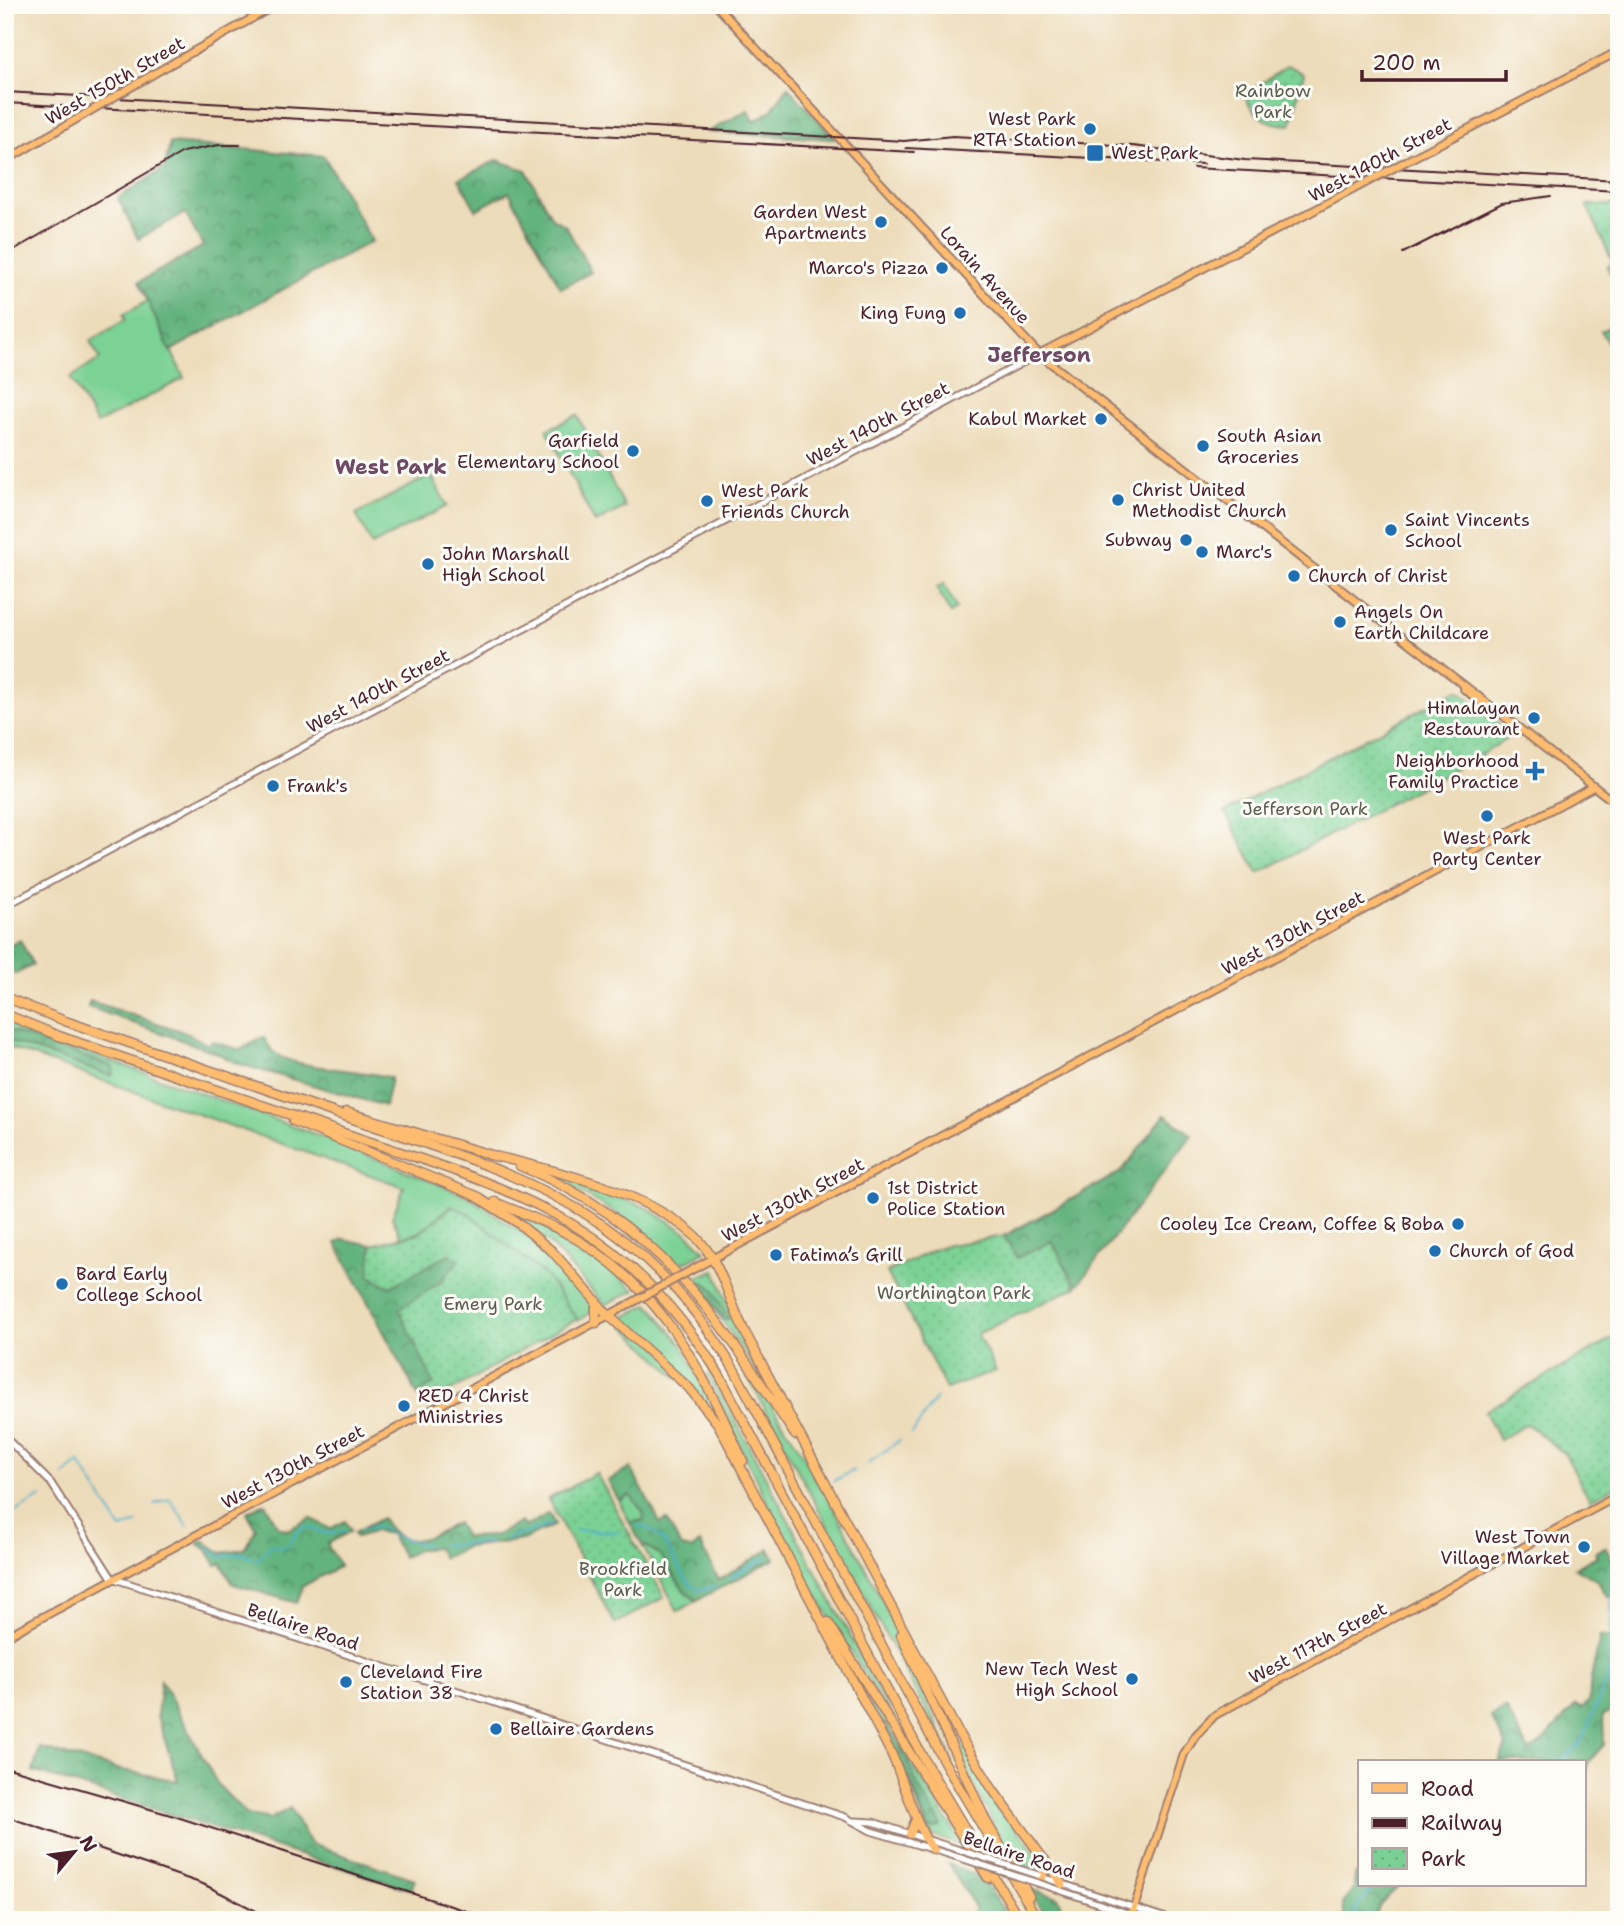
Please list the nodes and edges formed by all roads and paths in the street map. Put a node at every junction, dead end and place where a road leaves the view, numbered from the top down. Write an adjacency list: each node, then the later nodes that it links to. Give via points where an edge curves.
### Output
1 (276, 5): 4 (main road, West 150th Street, bridge)
2 (716, 5): 5 (main road, Lorain Avenue)
3 (1619, 51): 5 (main road, West 140th Street, bridge)
4 (5, 161)
5 (1039, 354): 6 (main road, Lorain Avenue); 8 (street, West 140th Street)
6 (1594, 787): 7 (main road, Lorain Avenue); 15 (main road, West 130th Street)
7 (1619, 806)
8 (5, 906)
9 (5, 997): 11 (highway)
10 (5, 1014): 12 (highway)
11 (267, 1090): 13 (highway); 37 (highway, via 539,1186 616,1233 678,1289 735,1371 947,1767)
12 (240, 1097): 14 (highway); 36 (highway, via 535,1202 600,1241 655,1289 688,1327 720,1376 927,1765)
13 (490, 1155): 15 (highway, via 643,1203 684,1227); 20 (highway, via 581,1196 663,1258 720,1323)
14 (474, 1195): 16 (highway, via 541,1241); 22 (highway, via 579,1241 661,1313 705,1377)
15 (713, 1258): 17 (main road, West 130th Street, bridge); 20 (highway, via 735,1312)
16 (596, 1300): 17 (highway); 18 (highway)
17 (608, 1315): 18 (main road, West 130th Street); 22 (highway, via 709,1412)
18 (596, 1322): 23 (main road, West 130th Street)
19 (5, 1437): 23 (street, via 51,1483)
20 (813, 1461): 25 (highway)
21 (1619, 1495): 35 (main road, West 117th Street, via 1215,1715 1184,1754)
22 (778, 1535): 24 (highway)
23 (112, 1578): 26 (main road, West 130th Street); 28 (street, Bellaire Road)
24 (804, 1584): 27 (highway); 36 (highway, via 962,1840)
25 (881, 1590): 32 (highway, via 975,1762); 37 (highway, via 982,1811)
26 (5, 1637)
27 (914, 1806): 29 (highway, via 916,1823); 30 (highway)
28 (856, 1821): 29 (street, Bellaire Road); 31 (street, Bellaire Road)
29 (910, 1834): 30 (street, Bellaire Road)
30 (924, 1838): 31 (highway); 33 (street, Bellaire Road, bridge)
31 (934, 1850): 33 (street, Bellaire Road, bridge)
32 (1045, 1860): 33 (highway); 34 (highway)
33 (1040, 1880): 34 (street, Bellaire Road); 35 (street, Bellaire Road)
34 (1062, 1884): 35 (street, Bellaire Road)
35 (1132, 1914): 38 (street, Bellaire Road); 39 (street, Bellaire Road)
36 (1019, 1920)
37 (1039, 1920)
38 (1148, 1920)
39 (1172, 1920)

